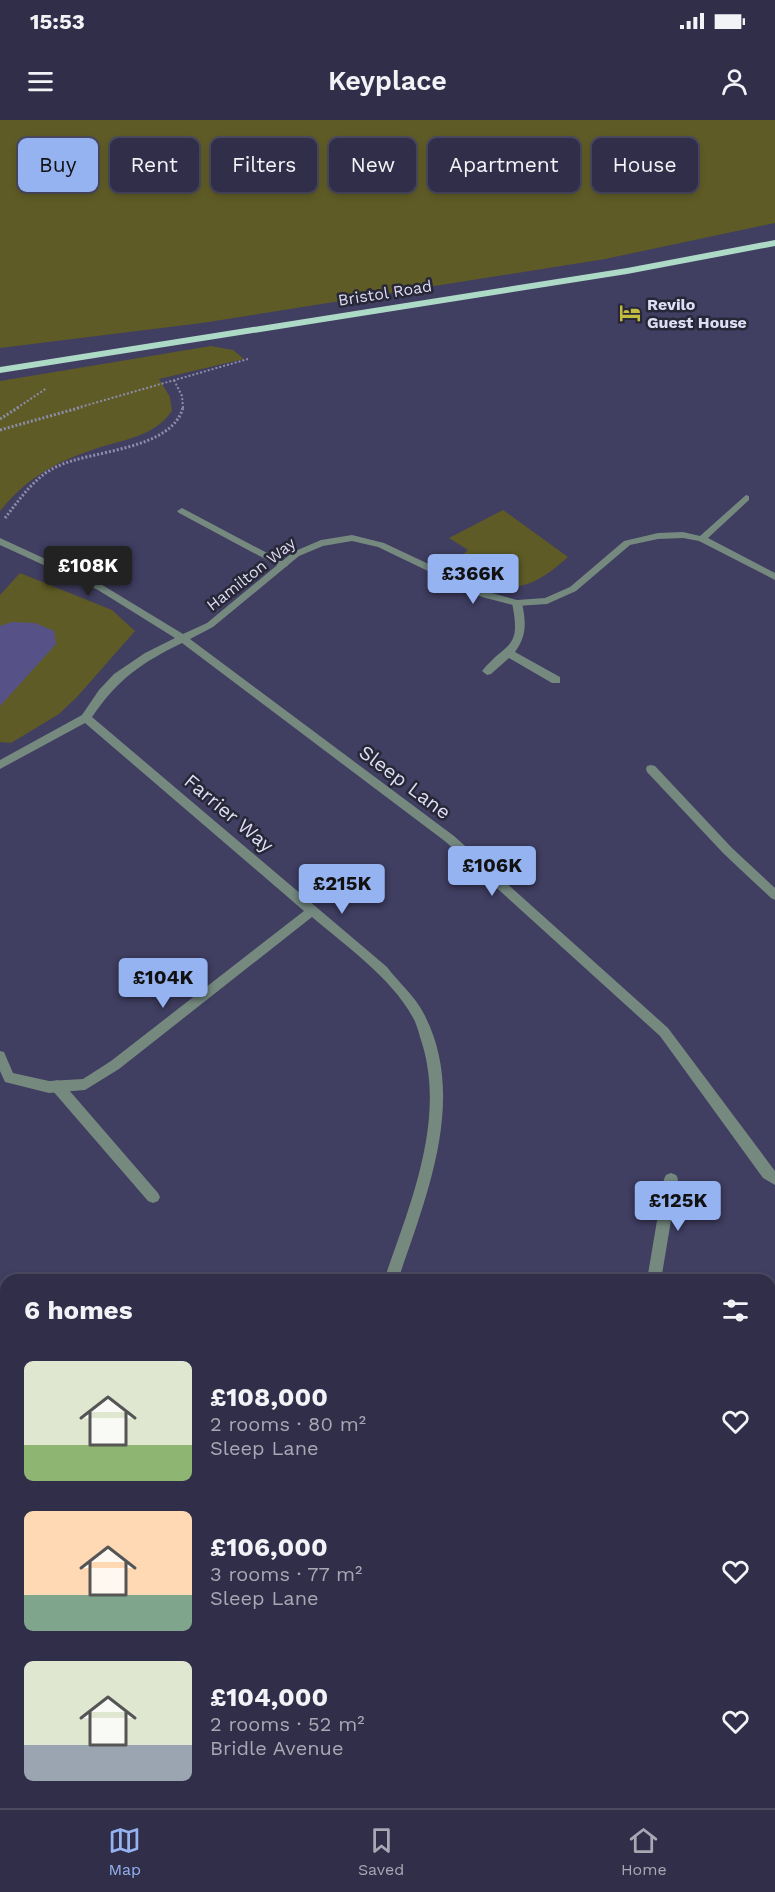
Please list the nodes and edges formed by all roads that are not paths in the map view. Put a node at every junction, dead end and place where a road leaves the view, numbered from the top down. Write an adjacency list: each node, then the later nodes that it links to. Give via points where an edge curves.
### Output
1 (775, 243): 2 (highway, Bristol Road, via 627,271)
2 (0, 370)
3 (746, 498): 5 (street)
4 (182, 511): 7 (street)
5 (702, 539): 8 (street, Hamilton Way); 9 (street, Hamilton Way, via 658,536 627,543 573,589 547,601)
6 (0, 541): 10 (street, Sleep Lane, via 102,588)
7 (284, 565): 9 (street, Hamilton Way, via 296,554 321,543 352,538 381,545 485,595); 10 (street, Hamilton Way, via 210,625)
8 (775, 577)
9 (517, 603): 11 (street, via 521,636)
10 (182, 638): 14 (street, via 118,677); 23 (street, Sleep Lane, via 450,839 664,1032)
11 (509, 653): 12 (street); 13 (street)
12 (487, 671)
13 (556, 680)
14 (86, 718): 15 (street, via 18,751); 18 (street, Farrier Way)
15 (0, 765)
16 (651, 769): 17 (street)
17 (775, 895)
18 (313, 910): 21 (street, via 115,1065 85,1084); 25 (street, Farrier Way, via 383,971 419,1016 433,1056 438,1118 429,1164)
19 (0, 1056): 20 (street)
20 (4, 1082): 21 (street)
21 (57, 1086): 24 (street)
22 (671, 1179): 26 (street)
23 (775, 1179)
24 (153, 1197)
25 (393, 1274)
26 (655, 1274)

